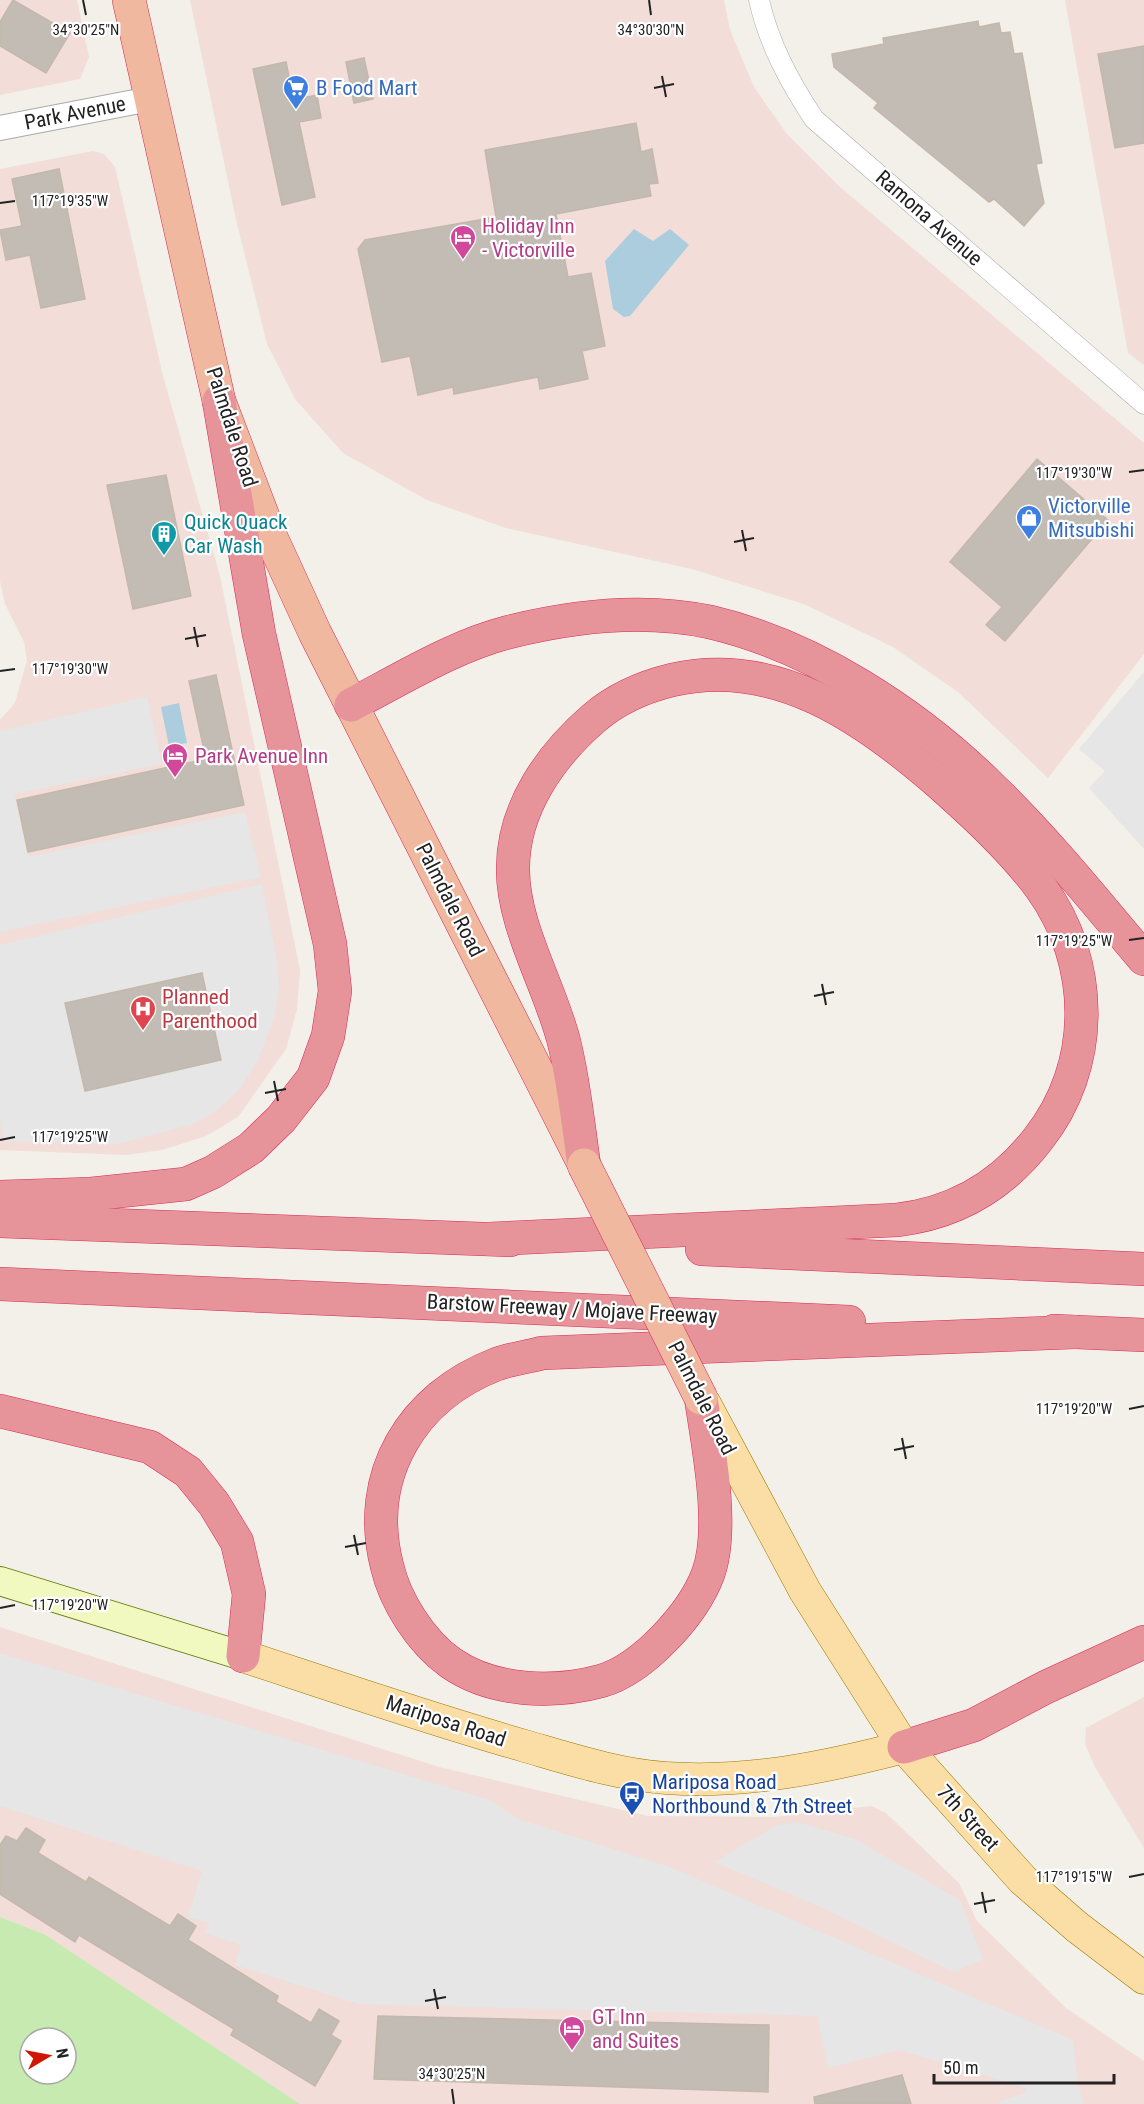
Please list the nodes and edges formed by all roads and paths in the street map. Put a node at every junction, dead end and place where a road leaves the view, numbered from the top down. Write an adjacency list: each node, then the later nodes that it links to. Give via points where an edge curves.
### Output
1 (129, 0): 3 (highway, Palmdale Road)
2 (759, 0): 6 (street, Ramona Avenue, via 766,30 786,76 814,119)
3 (150, 99): 4 (street, Park Avenue); 5 (highway, Palmdale Road)
4 (0, 128)
5 (219, 401): 7 (highway, Palmdale Road, via 292,586); 10 (highway, via 259,634 330,944 335,991 328,1036 313,1078 281,1119 251,1148 213,1172 186,1184 136,1190)
6 (1144, 404)
7 (351, 705): 8 (highway, via 466,647 508,632 584,618 632,615 679,618 740,631 854,682 943,743 1022,819); 9 (highway, Palmdale Road)
8 (1144, 959)
9 (584, 1165): 12 (highway, via 564,1042 517,903 512,866 527,804 540,779 575,735 619,699 661,683 707,674 753,677 802,690 882,738 969,810 1016,858 1058,915 1081,992 1081,1040 1076,1064 1045,1131 1013,1168 975,1197 936,1214 897,1220); 17 (highway, Palmdale Road, bridge)
10 (0, 1197)
11 (0, 1221): 12 (highway)
12 (489, 1239): 13 (highway)
13 (1144, 1269)
14 (0, 1284): 15 (highway, Barstow Freeway / Mojave Freeway)
15 (1075, 1332): 16 (highway, Barstow Freeway / Mojave Freeway); 17 (highway, via 542,1353 498,1364 449,1390 418,1418 392,1457 381,1498 380,1541 392,1589 422,1635 450,1663 480,1677 523,1688 560,1688 603,1680 663,1640 689,1609 703,1582 715,1539)
16 (1144, 1335)
17 (701, 1398): 22 (main road, Palmdale Road, via 805,1591)
18 (0, 1411): 21 (highway, via 150,1447 188,1472 237,1542 249,1594)
19 (0, 1581): 21 (main road, Mariposa Road)
20 (1144, 1642): 22 (highway, via 974,1725)
21 (243, 1656): 22 (main road, Mariposa Road, via 516,1744 580,1762 665,1778 747,1778 844,1762)
22 (904, 1747): 23 (main road, 7th Street, via 1023,1880)
23 (1144, 1978)

